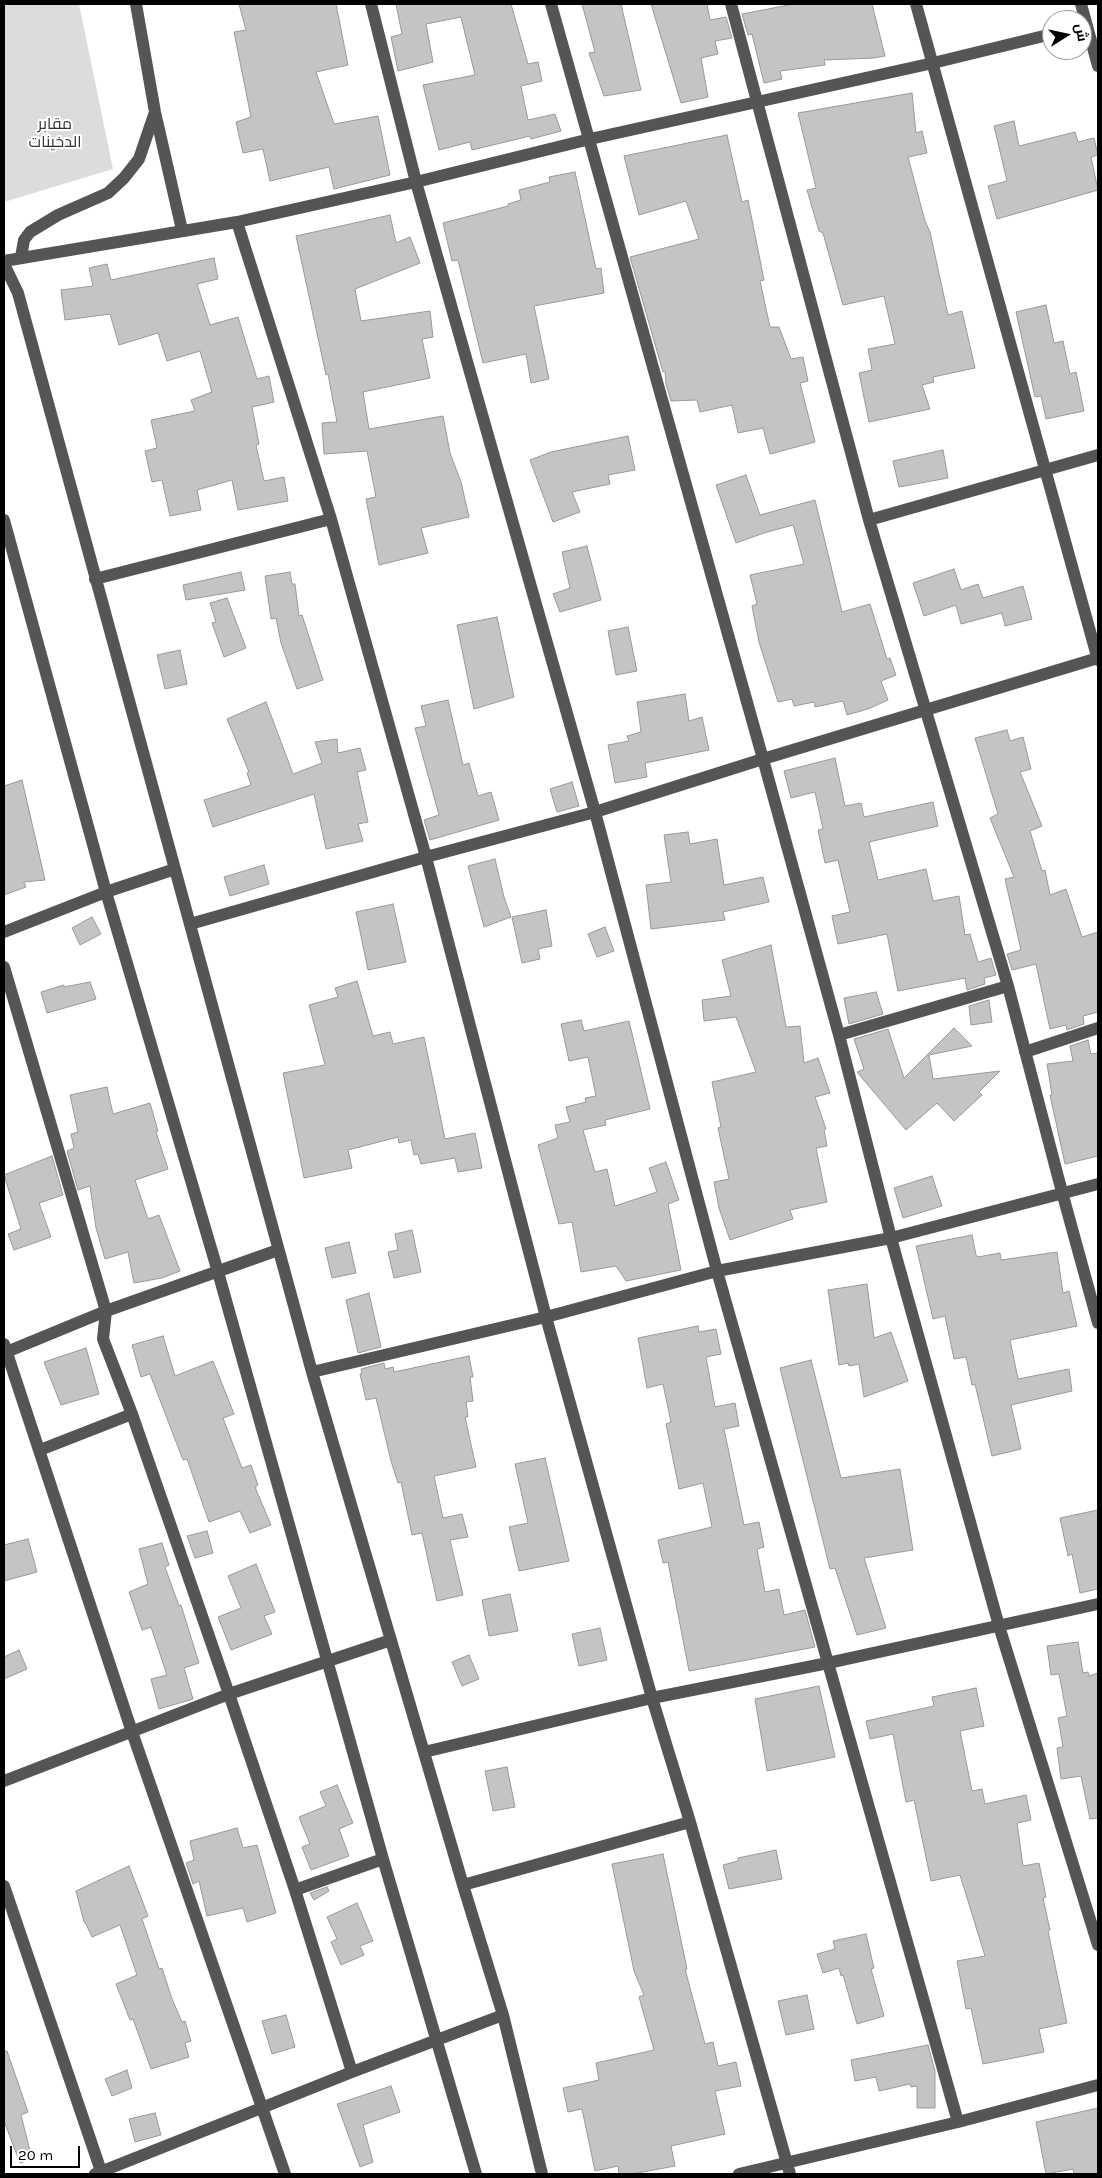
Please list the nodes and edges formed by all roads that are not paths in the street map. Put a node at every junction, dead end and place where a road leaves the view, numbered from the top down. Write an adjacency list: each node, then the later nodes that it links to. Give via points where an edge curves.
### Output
1 (136, 4): 11 (street)
2 (371, 4): 13 (street)
3 (552, 4): 12 (street)
4 (731, 4): 10 (street)
5 (916, 4): 8 (street)
6 (1042, 36): 8 (street)
7 (1092, 39): 9 (street)
8 (934, 63): 10 (street); 19 (street)
9 (1098, 66)
10 (757, 101): 12 (street); 22 (street)
11 (155, 112): 15 (street); 16 (street, via 140,159 124,178 108,194 58,215 30,232 24,240)
12 (590, 139): 13 (street); 26 (street)
13 (416, 182): 14 (street); 27 (street)
14 (237, 222): 15 (street); 20 (street)
15 (182, 230): 16 (street)
16 (20, 257): 17 (street)
17 (4, 263): 23 (street, via 18,293)
18 (1098, 454): 19 (street)
19 (1046, 470): 22 (street); 24 (street)
20 (331, 519): 23 (street); 28 (street)
21 (4, 520): 30 (street)
22 (869, 520): 25 (street)
23 (95, 579): 29 (street)
24 (1098, 659): 25 (street)
25 (927, 710): 26 (street); 34 (street)
26 (763, 759): 27 (street); 36 (street)
27 (595, 812): 28 (street); 42 (street)
28 (426, 857): 31 (street); 45 (street)
29 (174, 869): 30 (street); 31 (street)
30 (106, 892): 32 (street); 43 (street)
31 (190, 924): 41 (street)
32 (4, 932)
33 (4, 967): 44 (street)
34 (1008, 986): 36 (street); 37 (street)
35 (1098, 1028): 37 (street)
36 (839, 1035): 40 (street)
37 (1026, 1052): 39 (street)
38 (1098, 1184): 39 (street)
39 (1062, 1192): 40 (street); 46 (street)
40 (891, 1238): 42 (street); 52 (street)
41 (278, 1250): 43 (street); 48 (street)
42 (717, 1271): 45 (street); 55 (street)
43 (218, 1272): 44 (street); 54 (street)
44 (106, 1311): 47 (street); 49 (street, via 104,1339)
45 (546, 1317): 48 (street); 57 (street)
46 (1098, 1323)
47 (5, 1350): 50 (street)
48 (312, 1372): 53 (street)
49 (132, 1414): 50 (street); 56 (street)
50 (40, 1450): 58 (street)
51 (1098, 1604): 52 (street)
52 (999, 1626): 55 (street); 66 (street)
53 (390, 1640): 54 (street); 59 (street)
54 (328, 1660): 56 (street); 62 (street)
55 (828, 1664): 57 (street); 72 (street)
56 (229, 1694): 58 (street); 65 (street)
57 (652, 1698): 59 (street); 61 (street)
58 (132, 1732): 60 (street); 71 (street)
59 (424, 1752): 63 (street)
60 (4, 1781)
61 (690, 1822): 63 (street); 73 (street)
62 (383, 1859): 65 (street); 68 (street)
63 (463, 1885): 67 (street)
64 (4, 1886): 74 (street)
65 (296, 1890): 69 (street)
66 (1098, 1945)
67 (503, 2015): 68 (street); 77 (street)
68 (437, 2040): 69 (street); 76 (street)
69 (352, 2072): 71 (street)
70 (1098, 2085): 72 (street)
71 (262, 2109): 74 (street); 75 (street)
72 (958, 2122): 73 (street)
73 (788, 2169): 78 (street)
74 (100, 2173)
75 (285, 2174)
76 (476, 2174)
77 (542, 2174)
78 (739, 2174)

